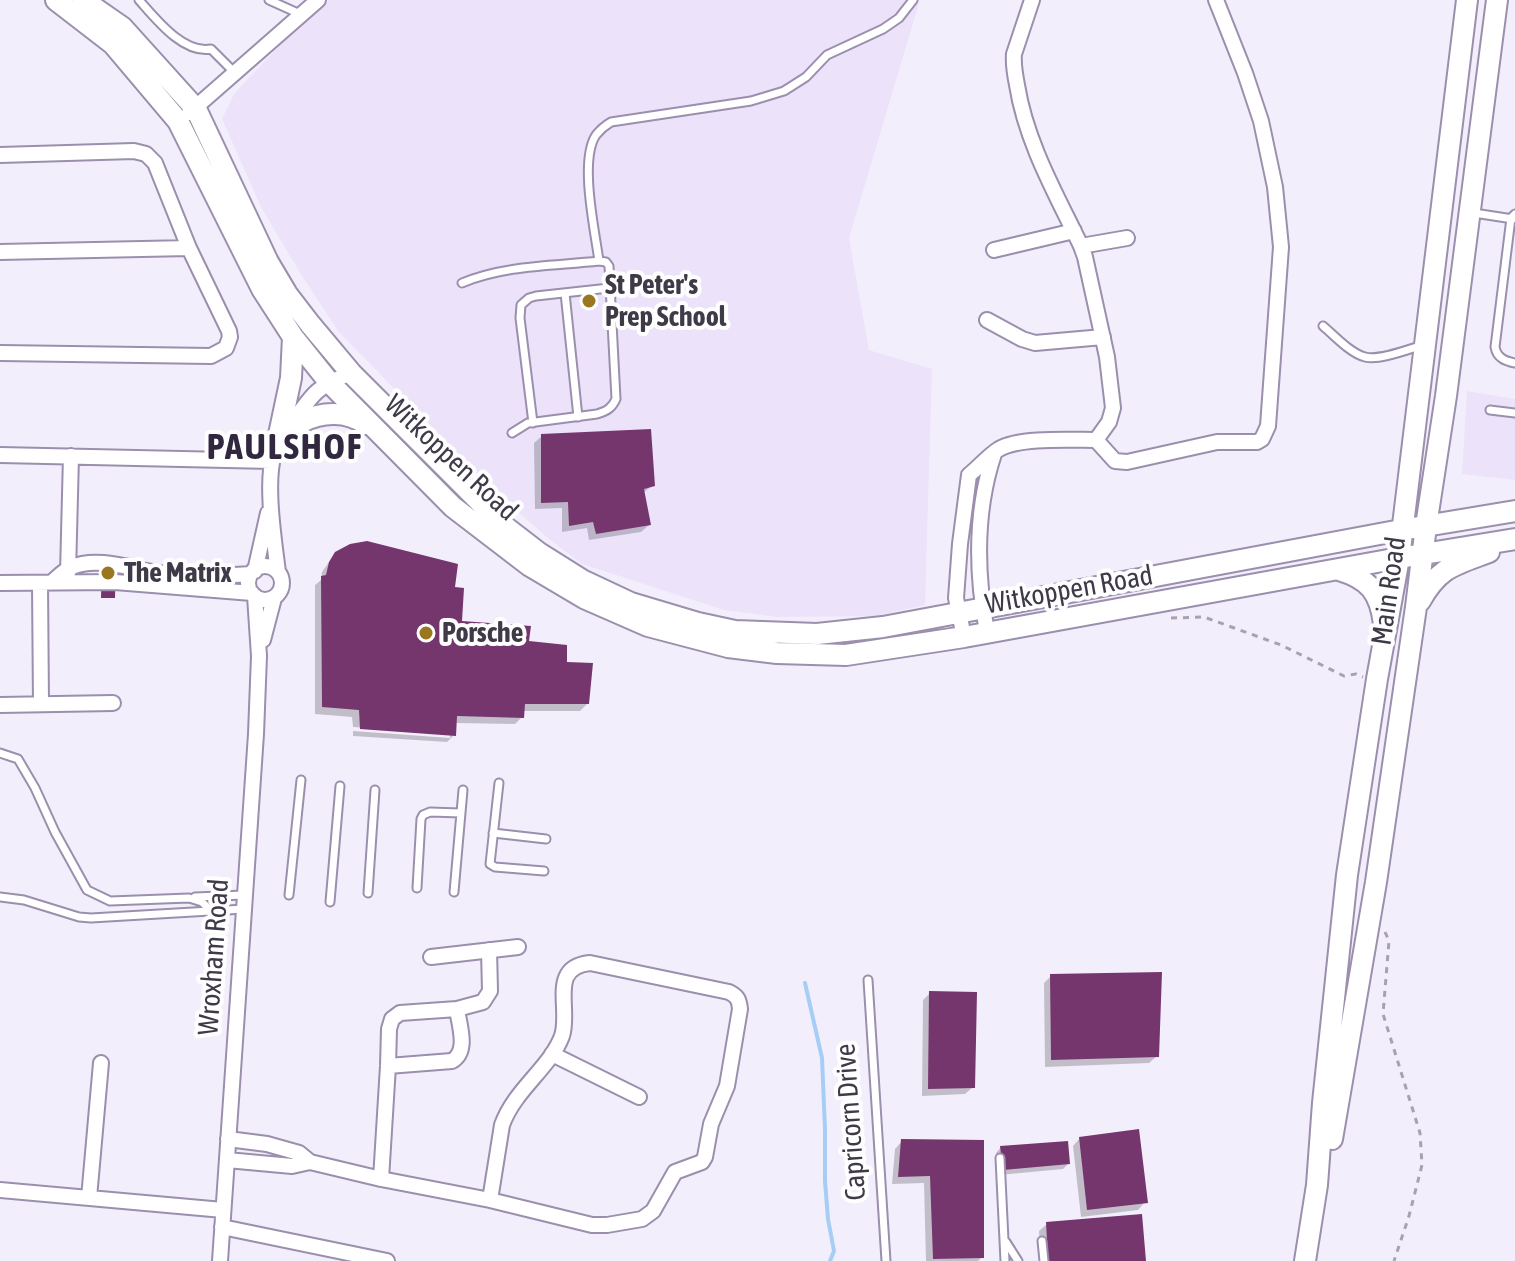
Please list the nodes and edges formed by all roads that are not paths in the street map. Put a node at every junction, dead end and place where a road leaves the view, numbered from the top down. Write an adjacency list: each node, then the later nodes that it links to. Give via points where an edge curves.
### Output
1 (56, 0): 14 (main road, Witkoppen Road, via 113,44)
2 (83, 0): 13 (main road, Witkoppen Road, via 122,27)
3 (139, 0): 12 (lane, via 170,33 196,50 211,49)
4 (269, 0): 11 (lane)
5 (318, 0): 11 (street)
6 (913, 0): 24 (lane, via 899,18 827,55 784,91 751,101 611,122 597,134 589,153)
7 (1032, 0): 18 (street, via 1013,61 1019,95 1027,130)
8 (1216, 0): 42 (street, via 1261,121 1275,187 1281,247 1268,426 1257,442 1217,442 1127,462 1115,461)
9 (1467, 0): 32 (main road, Main Road)
10 (1497, 0): 16 (main road, Main Road)
11 (302, 15): 12 (street)
12 (236, 74): 13 (street)
13 (196, 109): 14 (street); 35 (main road, Witkoppen Road, via 287,294)
14 (178, 121): 30 (main road, Witkoppen Road, via 262,289)
15 (0, 155): 21 (street, via 146,154 155,163)
16 (1470, 213): 17 (lane); 52 (main road, Main Road)
17 (1514, 217): 34 (lane, via 1495,347 1501,358)
18 (1074, 231): 20 (street); 22 (street)
19 (1127, 238): 20 (street)
20 (1081, 246): 31 (street)
21 (189, 248): 23 (street); 33 (street, via 229,331 226,348 218,354)
22 (994, 250)
23 (0, 252)
24 (599, 261): 25 (lane, via 505,271); 26 (lane, via 609,266)
25 (462, 283)
26 (609, 288): 27 (lane); 39 (lane, via 616,399 607,412)
27 (565, 293): 39 (lane); 40 (lane, via 529,298 521,305)
28 (987, 320): 31 (street, via 1035,343)
29 (1323, 326): 32 (lane, via 1365,357)
30 (293, 337): 36 (main road, Witkoppen Road); 44 (main road, via 291,378)
31 (1103, 337): 42 (street, via 1113,408)
32 (1425, 344): 53 (main road, Main Road)
33 (0, 353)
34 (1515, 363)
35 (351, 373): 36 (street); 71 (main road, Witkoppen Road, via 504,526 539,553 631,603)
36 (329, 382): 43 (main road, Witkoppen Road); 44 (street, via 313,393)
37 (1490, 410): 38 (lane)
38 (1515, 413)
39 (578, 417): 40 (lane)
40 (533, 423): 41 (lane)
41 (512, 433)
42 (1096, 440): 45 (street, via 1041,441)
43 (388, 441): 44 (main road, via 357,418 329,414 301,423); 71 (main road, Witkoppen Road, via 453,507 530,566 584,598 661,630 728,647)
44 (274, 452): 47 (street); 48 (street)
45 (994, 453): 49 (street, via 969,475); 51 (street)
46 (0, 455): 47 (street)
47 (71, 456): 60 (street)
48 (271, 502): 58 (street); 59 (street)
49 (964, 511): 51 (street); 67 (street)
50 (1515, 511): 52 (main road, Witkoppen Road)
51 (982, 515): 66 (street, via 978,559)
52 (1426, 526): 53 (main road, Witkoppen Road); 55 (main road, Main Road)
53 (1401, 530): 56 (main road, Main Road); 66 (main road, Witkoppen Road)
54 (1515, 540): 55 (main road, Witkoppen Road); 65 (main road, via 1444,570)
55 (1423, 554): 56 (main road, Witkoppen Road); 65 (main road, Main Road)
56 (1399, 558): 57 (main road, Witkoppen Road); 69 (main road, Main Road)
57 (1336, 569): 68 (main road, Witkoppen Road); 69 (main road, via 1361,578 1373,590)
58 (253, 572): 59 (street, via 267,567); 60 (street, via 219,576 84,564); 63 (street)
59 (278, 572): 64 (street, via 282,587)
60 (68, 575): 62 (street); 63 (street)
61 (0, 583): 62 (street)
62 (46, 583): 74 (street)
63 (253, 594): 64 (street); 72 (street, Wroxham Road)
64 (274, 598): 72 (street, Wroxham Road)
65 (1416, 607): 109 (main road, Main Road, via 1376,882 1331,1142)
66 (983, 609): 67 (main road, Witkoppen Road); 68 (street)
67 (959, 614): 70 (street); 71 (main road, Witkoppen Road)
68 (987, 632): 70 (main road, Witkoppen Road)
69 (1385, 636): 109 (main road, Main Road, via 1347,875)
70 (964, 637): 71 (main road, Witkoppen Road, via 846,655 814,655)
71 (777, 644)
72 (259, 656): 92 (street, Wroxham Road)
73 (113, 703): 74 (street)
74 (41, 704): 75 (street)
75 (0, 705)
76 (0, 753): 91 (lane, via 18,759 87,890 110,901)
77 (301, 780): 89 (lane)
78 (499, 783): 83 (lane)
79 (340, 786): 93 (lane)
80 (375, 790): 88 (lane)
81 (463, 790): 82 (lane)
82 (461, 813): 86 (lane, via 423,815); 87 (lane)
83 (493, 833): 84 (lane); 85 (lane, via 491,865)
84 (546, 839)
85 (544, 871)
86 (417, 888)
87 (454, 892)
88 (368, 893)
89 (289, 895)
90 (0, 897): 94 (lane, via 91,918)
91 (189, 898): 92 (lane); 94 (lane)
92 (244, 902): 94 (lane); 104 (street, Wroxham Road)
93 (330, 902)
94 (211, 911)
95 (518, 947): 96 (street)
96 (489, 950): 97 (street); 99 (street, via 488,996)
97 (431, 957)
98 (868, 980): 119 (lane, Capricorn Drive)
99 (457, 1009): 102 (street, via 400,1013 392,1019); 102 (street, via 459,1057)
100 (552, 1054): 103 (street); 112 (street, via 506,1114); 112 (street, via 563,1030 565,978 582,964 729,992 739,1000 727,1086 711,1124 705,1157 675,1172 653,1211 621,1224 592,1225)
101 (101, 1063): 111 (street)
102 (388, 1066): 108 (street)
103 (639, 1097)
104 (228, 1139): 106 (street, Wroxham Road); 107 (street, via 267,1144 299,1153)
105 (1000, 1158): 115 (lane)
106 (227, 1160): 107 (street, via 292,1166); 113 (street, Wroxham Road)
107 (310, 1162): 108 (street)
108 (381, 1179): 112 (street)
109 (1317, 1185): 123 (main road, Main Road)
110 (0, 1190): 111 (street)
111 (89, 1198): 113 (street)
112 (490, 1200)
113 (223, 1210): 114 (street, Wroxham Road)
114 (222, 1227): 117 (street, Wroxham Road); 118 (street)
115 (1005, 1240): 120 (lane); 121 (lane)
116 (1042, 1241): 122 (lane)
117 (220, 1261)
118 (387, 1261)
119 (886, 1261)
120 (1005, 1261)
121 (1018, 1261)
122 (1044, 1261)
123 (1305, 1261)

